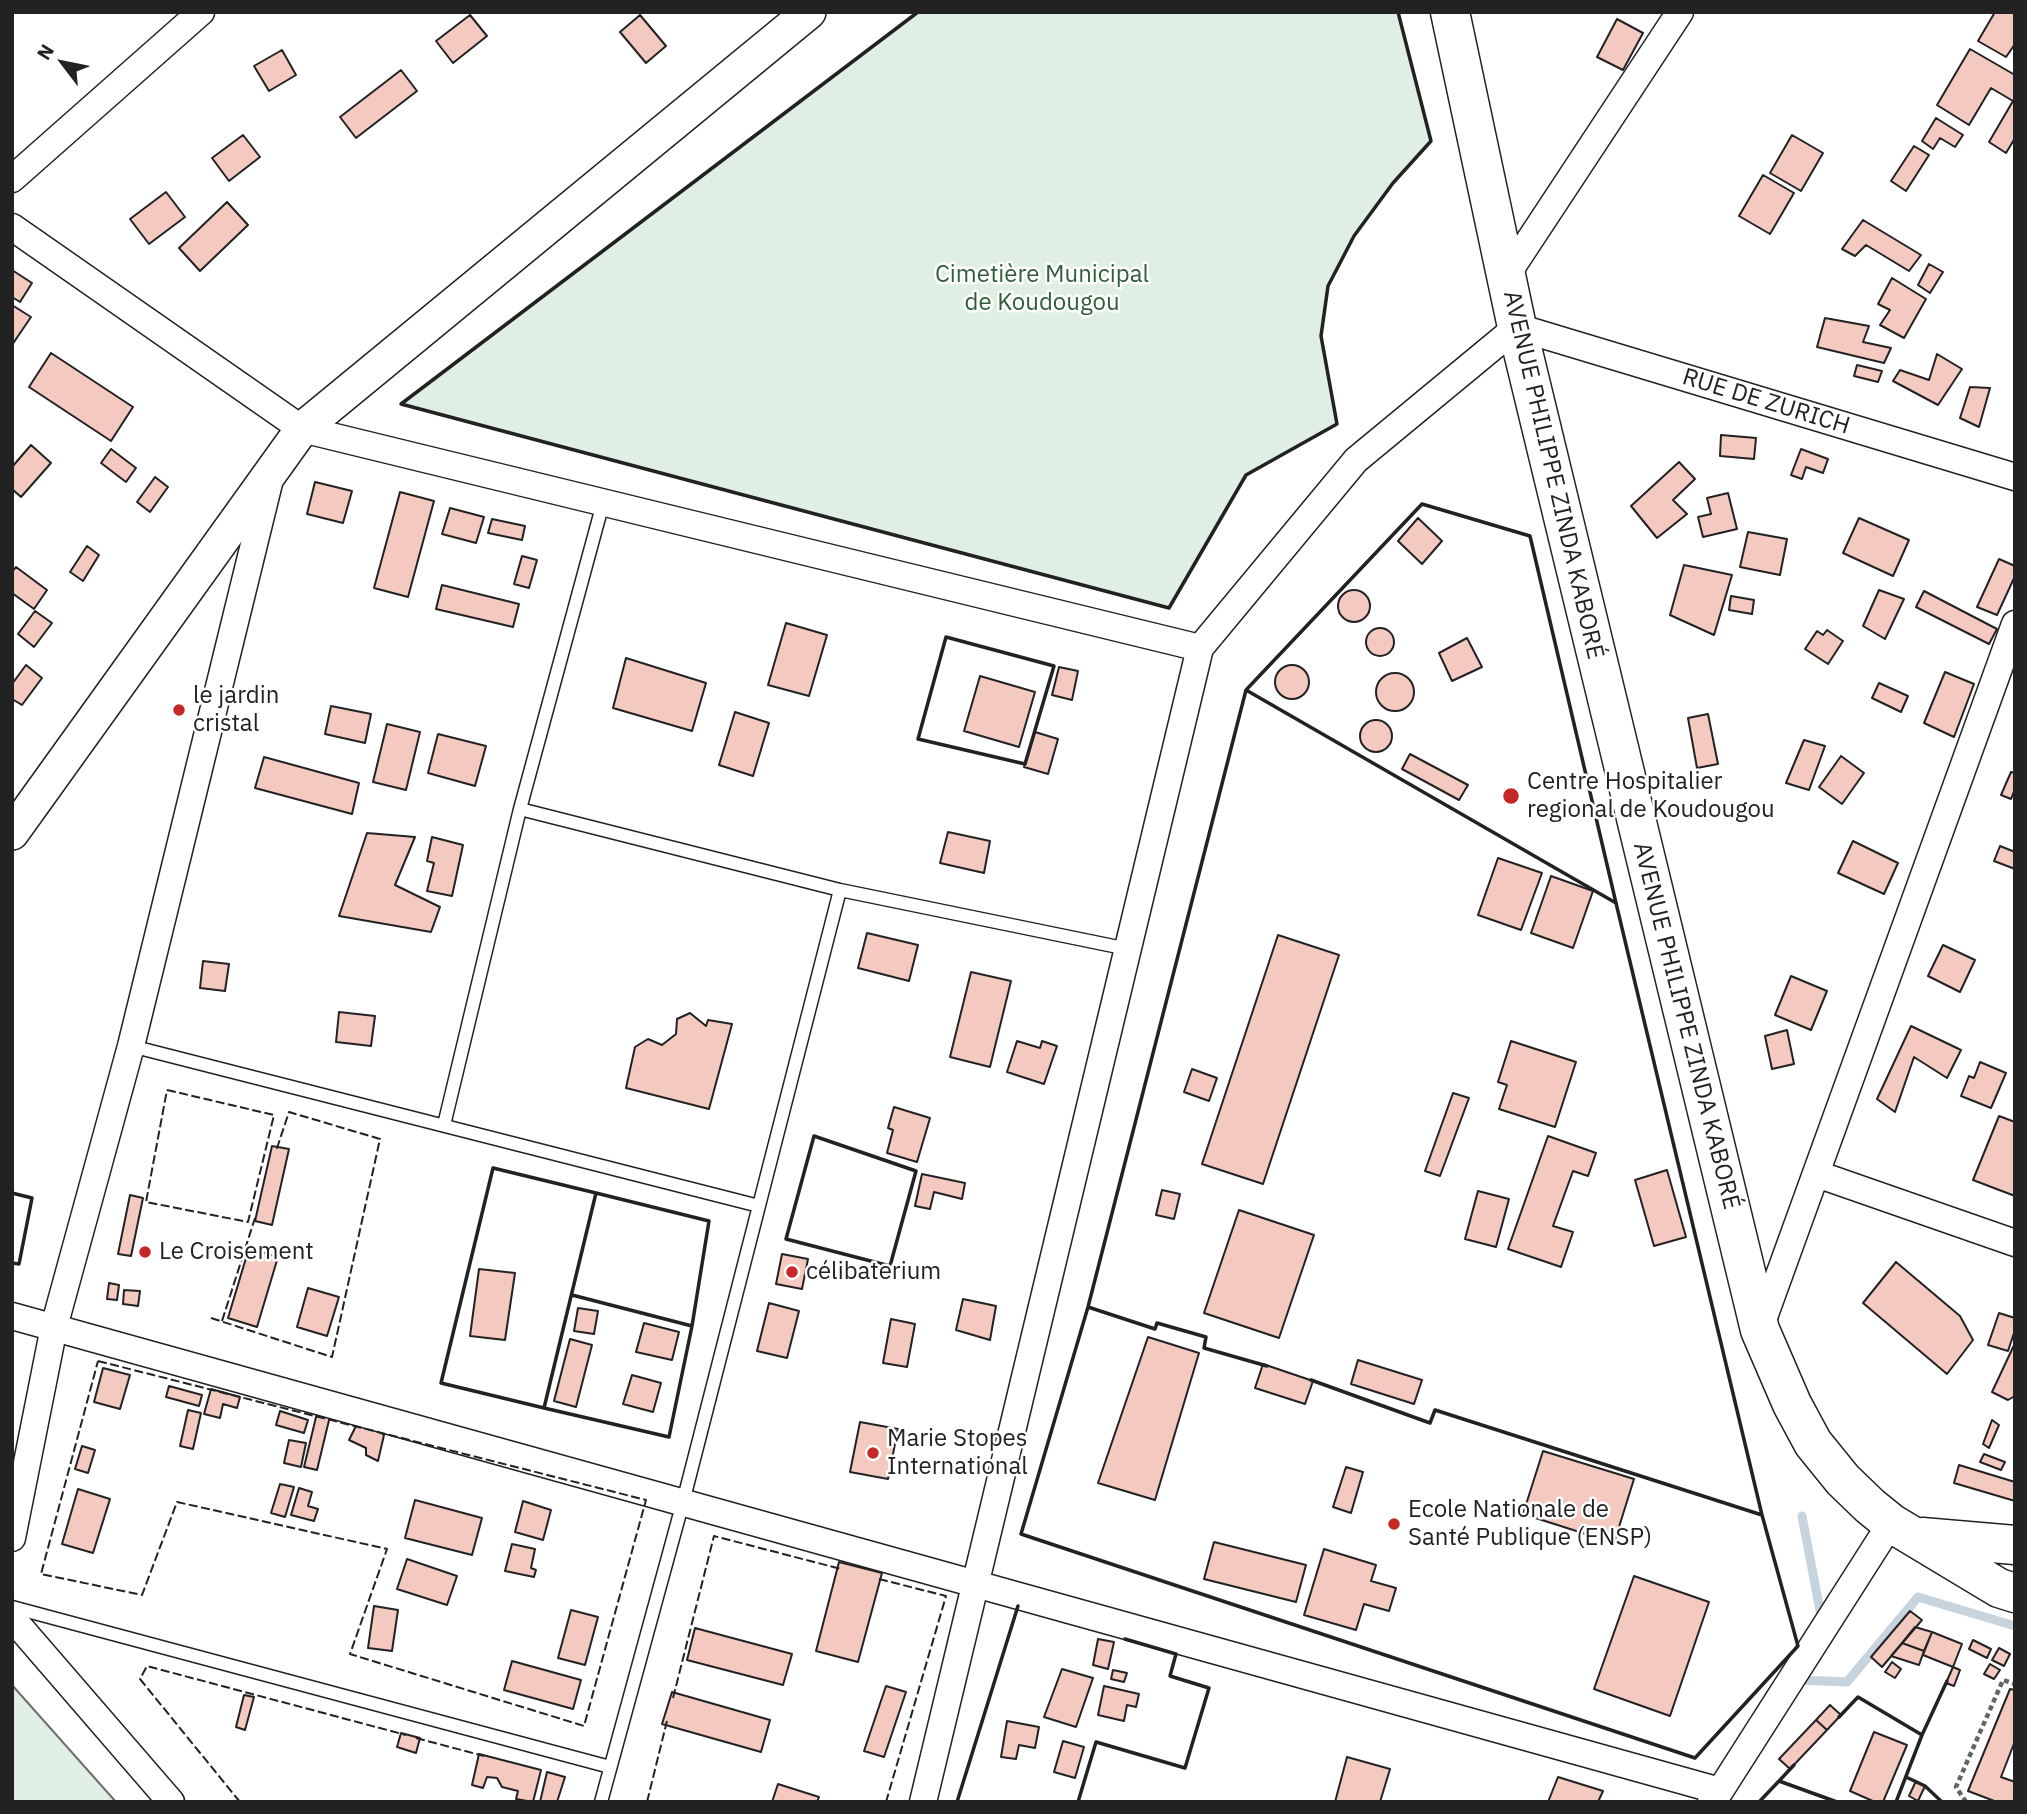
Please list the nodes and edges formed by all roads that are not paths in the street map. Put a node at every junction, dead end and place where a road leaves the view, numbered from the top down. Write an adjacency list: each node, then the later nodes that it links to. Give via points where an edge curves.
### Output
1 (201, 12): 5 (street)
2 (809, 12): 9 (street)
3 (1679, 12): 7 (street)
4 (1454, 16): 7 (main road, AVENUE PHILIPPE ZINDA KABORÉ)
5 (12, 179)
6 (12, 227): 9 (street)
7 (1506, 276): 8 (main road, AVENUE PHILIPPE ZINDA KABORÉ)
8 (1517, 327): 11 (street, RUE DE ZURICH); 14 (street, via 1356,460); 26 (main road, AVENUE PHILIPPE ZINDA KABORÉ)
9 (302, 429): 10 (street); 12 (street)
10 (272, 471): 16 (street); 19 (street)
11 (2015, 477)
12 (603, 503): 14 (street); 15 (lane)
13 (2015, 624): 21 (street)
14 (1200, 648): 18 (street)
15 (520, 809): 17 (lane); 20 (lane)
16 (12, 834)
17 (840, 890): 18 (lane); 22 (lane)
18 (1128, 948): 31 (street)
19 (131, 1046): 20 (lane); 25 (street)
20 (444, 1125): 22 (lane)
21 (1817, 1174): 23 (street); 26 (street)
22 (759, 1206): 27 (lane)
23 (2015, 1243)
24 (12, 1316): 25 (street)
25 (54, 1327): 27 (street); 29 (street)
26 (1760, 1330): 28 (main road, AVENUE PHILIPPE ZINDA KABORÉ, via 1814,1443 1843,1480)
27 (683, 1502): 31 (street); 35 (lane)
28 (1904, 1530): 30 (main road); 32 (main road, AVENUE PHILIPPE ZINDA KABORÉ, via 1999,1588); 36 (street)
29 (12, 1538)
30 (2015, 1545)
31 (975, 1584): 36 (street); 39 (street)
32 (2015, 1593)
33 (12, 1607): 35 (lane)
34 (12, 1618): 37 (street)
35 (610, 1767): 38 (lane)
36 (1715, 1796)
37 (171, 1802)
38 (601, 1802)
39 (923, 1802)

